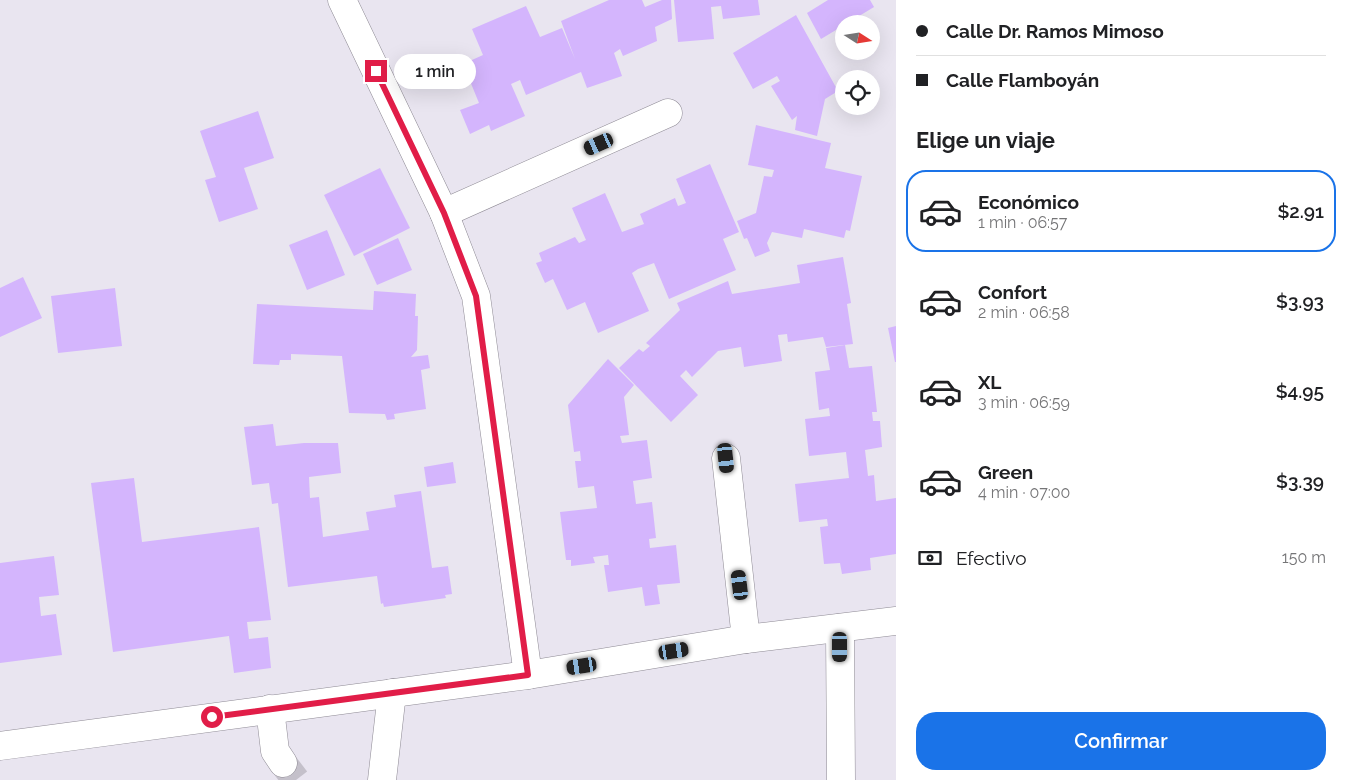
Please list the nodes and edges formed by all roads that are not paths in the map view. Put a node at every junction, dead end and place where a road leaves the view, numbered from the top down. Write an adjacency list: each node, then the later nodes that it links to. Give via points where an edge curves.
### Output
1 (342, 0): 3 (street)
2 (668, 113): 3 (street)
3 (444, 213): 8 (street, via 476,296)
4 (726, 458): 7 (street)
5 (896, 621): 6 (street)
6 (840, 628): 7 (street); 14 (street)
7 (746, 639): 8 (street)
8 (528, 675): 9 (street)
9 (392, 693): 10 (street); 13 (street)
10 (270, 709): 11 (street); 12 (street, via 275,751)
11 (0, 746)
12 (283, 763)
13 (382, 780)
14 (841, 780)

